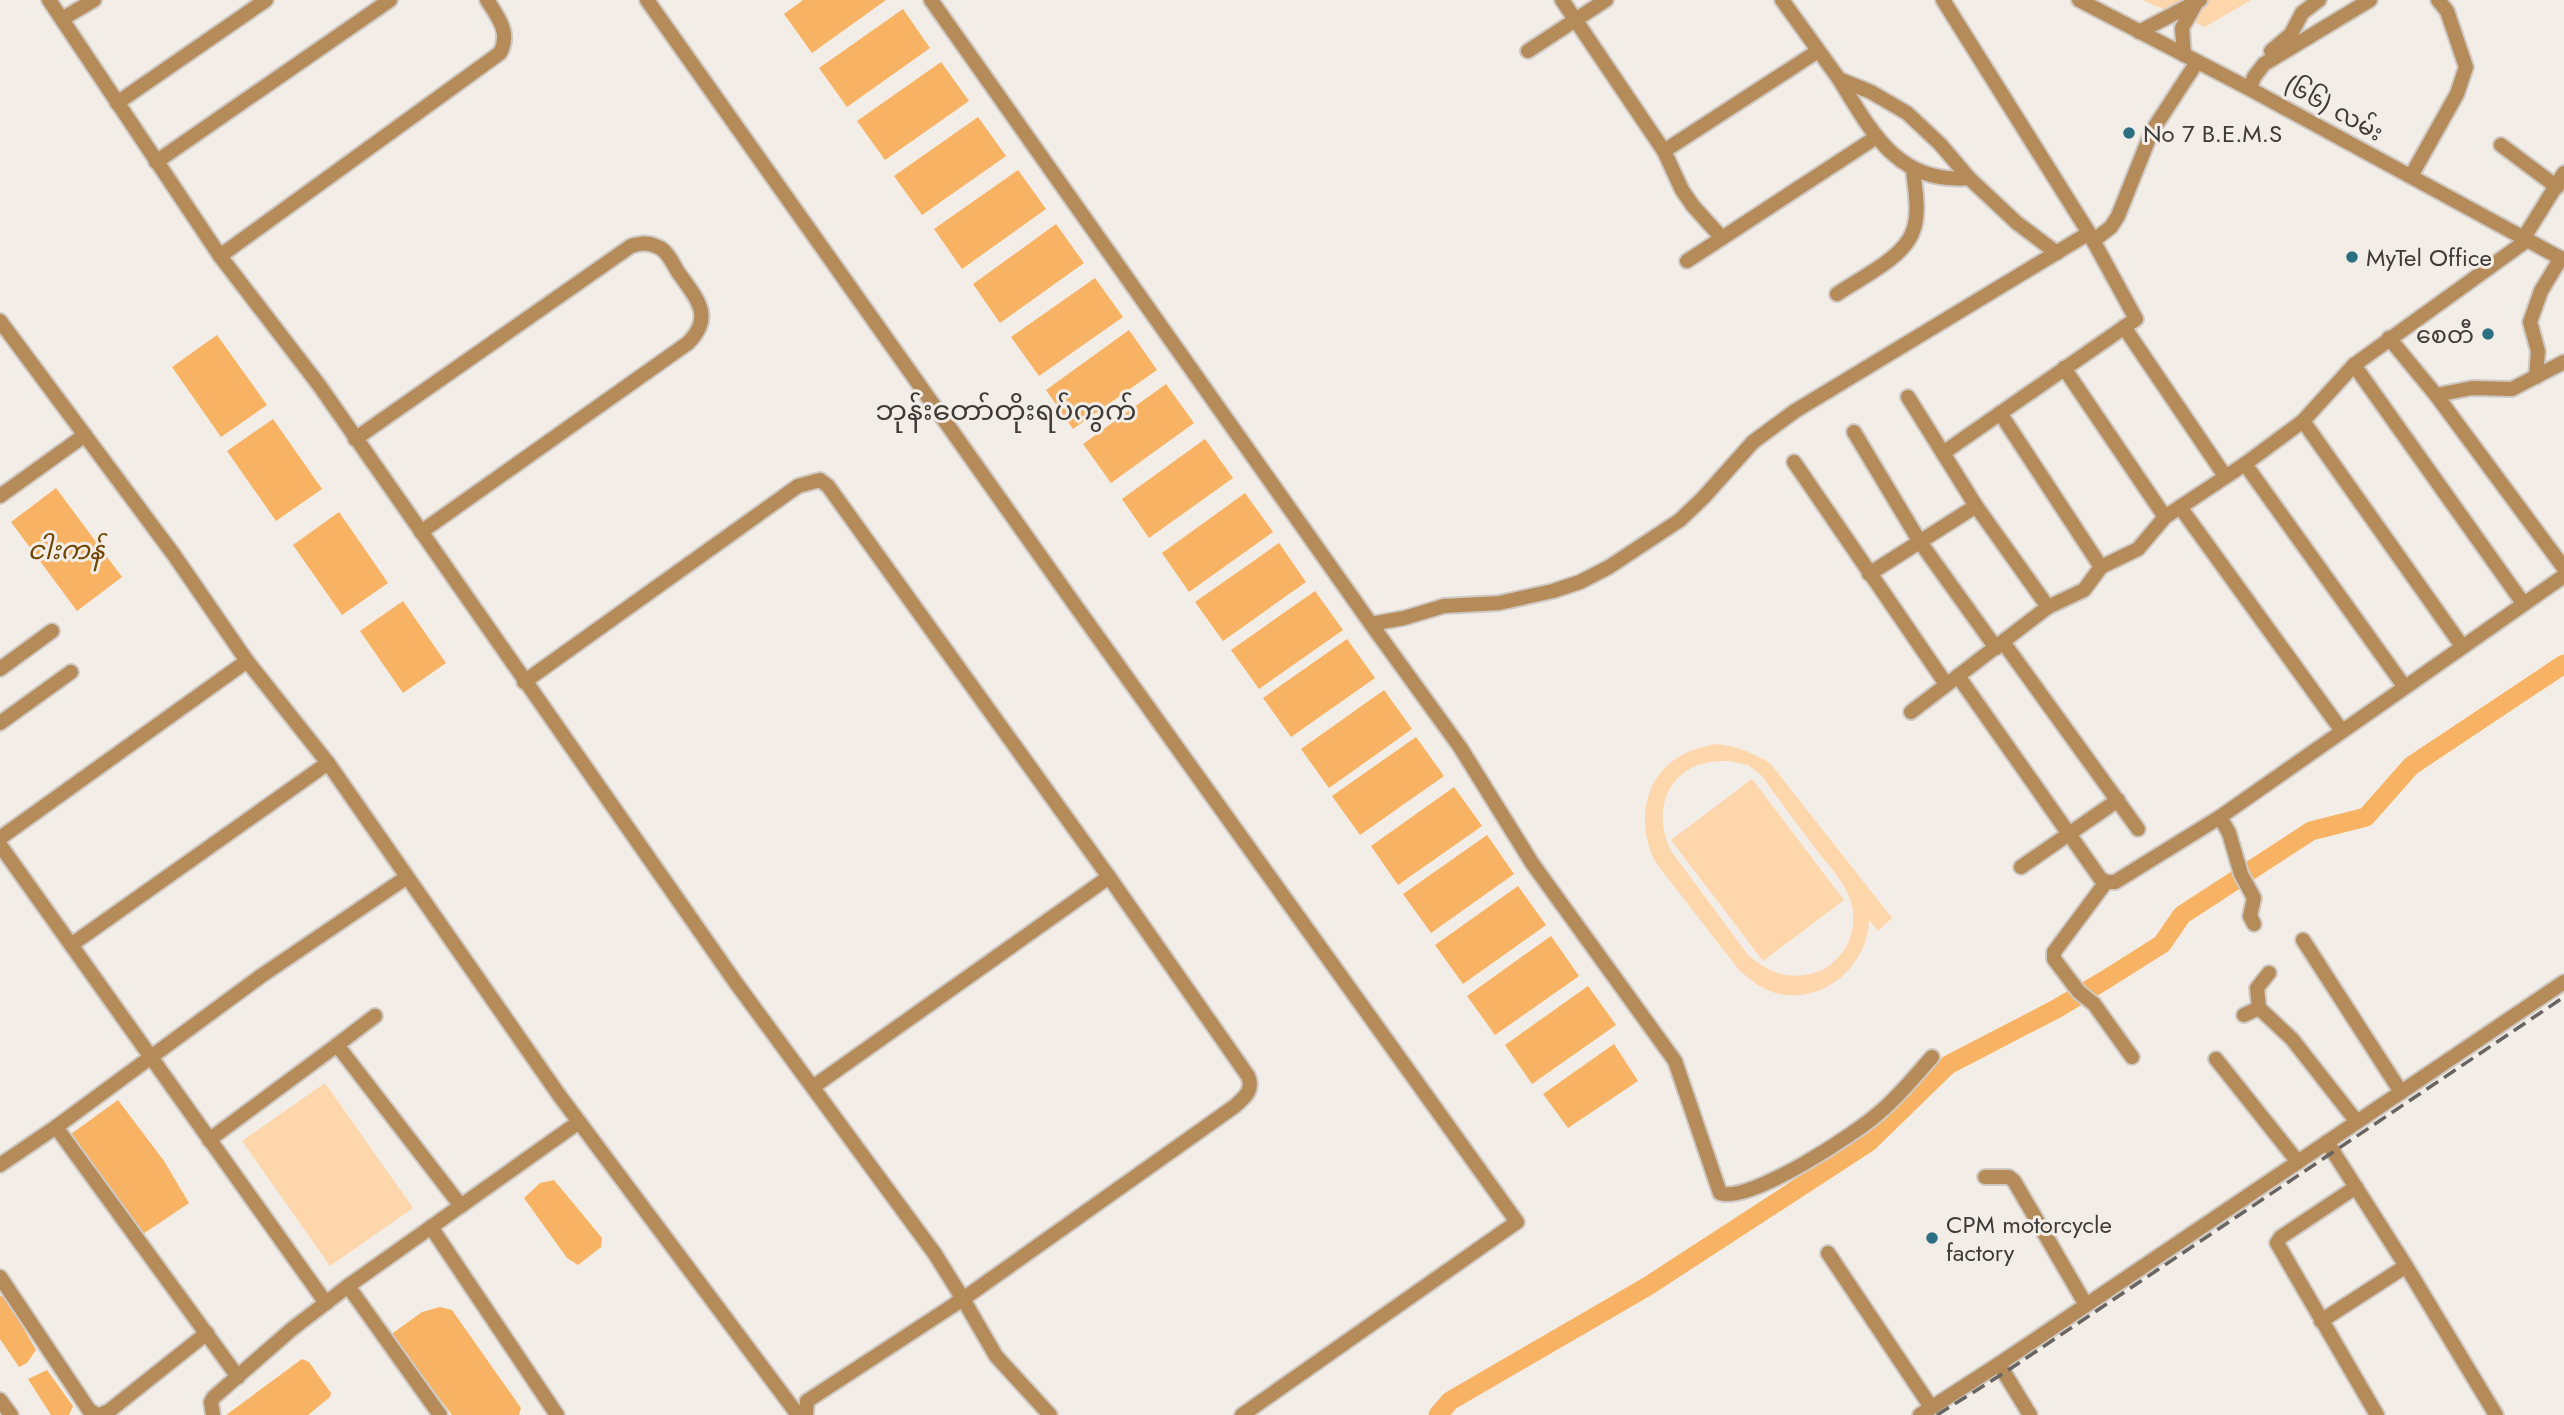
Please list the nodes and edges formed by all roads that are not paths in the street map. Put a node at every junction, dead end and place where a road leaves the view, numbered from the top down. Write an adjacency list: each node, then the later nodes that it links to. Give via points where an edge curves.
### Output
1 (49, 0): 17 (street)
2 (94, 0): 17 (street)
3 (266, 0): 26 (street)
4 (390, 0): 30 (street)
5 (487, 0): 40 (street, via 503,27 500,53)
6 (647, 0): 145 (street, via 1517,1222)
7 (932, 0): 74 (street)
8 (1562, 0): 18 (street)
9 (1606, 0): 18 (street)
10 (1782, 0): 21 (street)
11 (1943, 0): 36 (street)
12 (2080, 0): 19 (street, (၆၆) လမ်း)
13 (2319, 0): 23 (street, via 2302,13 2291,34 2267,54)
14 (2370, 0): 23 (street)
15 (2438, 0): 33 (street, via 2455,30 2466,67 2457,94)
16 (2199, 1): 19 (street); 22 (street, via 2182,28)
17 (62, 19): 26 (street)
18 (1576, 19): 20 (street); 29 (street)
19 (2139, 32): 22 (street, (၆၆) လမ်း)
20 (1528, 51)
21 (1818, 51): 24 (street); 29 (street)
22 (2191, 59): 25 (street, (၆၆) လမ်း); 36 (street, via 2152,131 2118,216 2111,227)
23 (2264, 64): 25 (street)
24 (1839, 79): 27 (street); 34 (street, via 1907,113)
25 (2250, 89): 33 (street, (၆၆) လမ်း)
26 (117, 103): 30 (street)
27 (1875, 138): 31 (street); 37 (street)
28 (2501, 145): 35 (street)
29 (1664, 151): 37 (street, via 1682,190)
30 (156, 162): 40 (street)
31 (1913, 170): 34 (street, via 1949,180); 43 (street, via 1914,231 1898,253)
32 (2564, 173): 35 (street)
33 (2411, 176): 38 (street, (၆၆) လမ်း)
34 (1969, 178): 39 (street)
35 (2557, 187): 38 (street)
36 (2091, 237): 39 (street); 45 (street, via 2136,319)
37 (1722, 238): 42 (street)
38 (2524, 240): 41 (street, (၆၆) လမ်း); 46 (street)
39 (2057, 253): 74 (street, via 1772,427 1680,520 1609,567 1553,592 1499,603 1444,606)
40 (220, 256): 57 (street)
41 (2562, 259): 50 (street, via 2541,292 2530,322 2538,351)
42 (1687, 261)
43 (1837, 294)
44 (0, 321): 56 (street)
45 (2124, 327): 49 (street); 61 (street)
46 (2389, 338): 48 (street); 51 (street)
47 (2564, 362): 50 (street)
48 (2354, 365): 54 (street); 72 (street)
49 (2064, 368): 53 (street); 65 (street)
50 (2536, 377): 51 (street, via 2512,389 2472,388)
51 (2435, 396): 69 (street)
52 (1908, 397): 58 (street)
53 (2000, 413): 58 (street); 68 (street)
54 (2303, 421): 60 (street); 77 (street)
55 (1854, 432): 67 (street)
56 (85, 435): 62 (street); 78 (street)
57 (355, 439): 66 (street); 66 (street, via 631,246 644,242 662,248 701,304 699,333)
58 (1943, 453): 63 (street)
59 (1794, 462): 70 (street)
60 (2245, 464): 61 (street); 83 (street)
61 (2225, 476): 64 (street)
62 (0, 496)
63 (1976, 506): 67 (street); 73 (street)
64 (2180, 507): 65 (street); 86 (street)
65 (2165, 517): 68 (street, via 2138,549)
66 (421, 532): 82 (street)
67 (1920, 542): 70 (street); 76 (street)
68 (2101, 567): 73 (street, via 2084,590)
69 (2564, 568)
70 (1869, 574): 81 (street)
71 (2564, 576): 72 (street)
72 (2524, 603): 77 (street)
73 (2048, 607): 76 (street)
74 (1371, 624): 108 (street, via 1460,747 1532,863 1675,1061 1720,1193 1755,1187 1840,1142 1891,1102)
75 (52, 631): 79 (street)
76 (1999, 645): 81 (street); 88 (street)
77 (2462, 646): 83 (street)
78 (247, 661): 87 (street); 92 (street)
79 (0, 668)
80 (71, 671): 85 (street)
81 (1952, 680): 84 (street); 91 (street)
82 (524, 682): 96 (street, via 798,486 820,480); 111 (street)
83 (2404, 686): 86 (street)
84 (1911, 712)
85 (0, 723)
86 (2342, 731): 89 (street)
87 (328, 764): 95 (street); 100 (street)
88 (2118, 800): 90 (street); 91 (street)
89 (2220, 817): 97 (street, via 2122,880); 98 (street, via 2255,901 2250,916)
90 (2138, 829)
91 (2071, 835): 94 (street); 97 (street)
92 (0, 838)
93 (0, 845): 100 (street)
94 (2021, 867)
95 (407, 877): 107 (street); 113 (street)
96 (1109, 877): 111 (street); 128 (street, via 1248,1076 1249,1093)
97 (2106, 882): 109 (street, via 2054,959)
98 (2254, 924)
99 (2303, 940): 112 (street)
100 (71, 945): 107 (street)
101 (2269, 973): 103 (street, via 2258,988)
102 (2564, 982): 112 (street)
103 (2259, 1009): 104 (street); 114 (street, via 2292,1039)
104 (2244, 1015)
105 (375, 1016): 106 (street)
106 (337, 1045): 116 (street); 122 (street)
107 (149, 1057): 115 (street); 116 (street)
108 (1932, 1057)
109 (2132, 1057)
110 (2216, 1059): 118 (street)
111 (813, 1087): 128 (street)
112 (2401, 1092): 114 (street)
113 (579, 1122): 122 (street); 142 (street)
114 (2357, 1122): 117 (street)
115 (56, 1127): 119 (street); 132 (street)
116 (209, 1140): 129 (street)
117 (2327, 1142): 118 (street); 121 (street)
118 (2298, 1162): 130 (street)
119 (0, 1165)
120 (1985, 1177): 130 (street, via 2014,1181)
121 (2356, 1187): 125 (street); 131 (street, via 2278,1241)
122 (461, 1206): 123 (street)
123 (431, 1227): 127 (street); 141 (street)
124 (1828, 1253): 136 (street)
125 (2406, 1266): 131 (street); 148 (street)
126 (0, 1277): 138 (street, via 89,1410)
127 (348, 1286): 129 (street); 140 (street)
128 (963, 1298): 143 (street, via 807,1401); 144 (street, via 996,1356)
129 (326, 1303): 134 (street)
130 (2086, 1305): 133 (street)
131 (2321, 1321): 147 (street)
132 (207, 1333): 134 (street); 138 (street)
133 (1998, 1364): 136 (street); 146 (street)
134 (238, 1377): 139 (street, via 211,1402)
135 (0, 1400): 137 (street)
136 (1925, 1411)
137 (11, 1415)
138 (98, 1415)
139 (213, 1415)
140 (440, 1415)
141 (557, 1415)
142 (797, 1415)
143 (806, 1415)
144 (1050, 1415)
145 (1242, 1415)
146 (2030, 1415)
147 (2377, 1415)
148 (2496, 1415)

